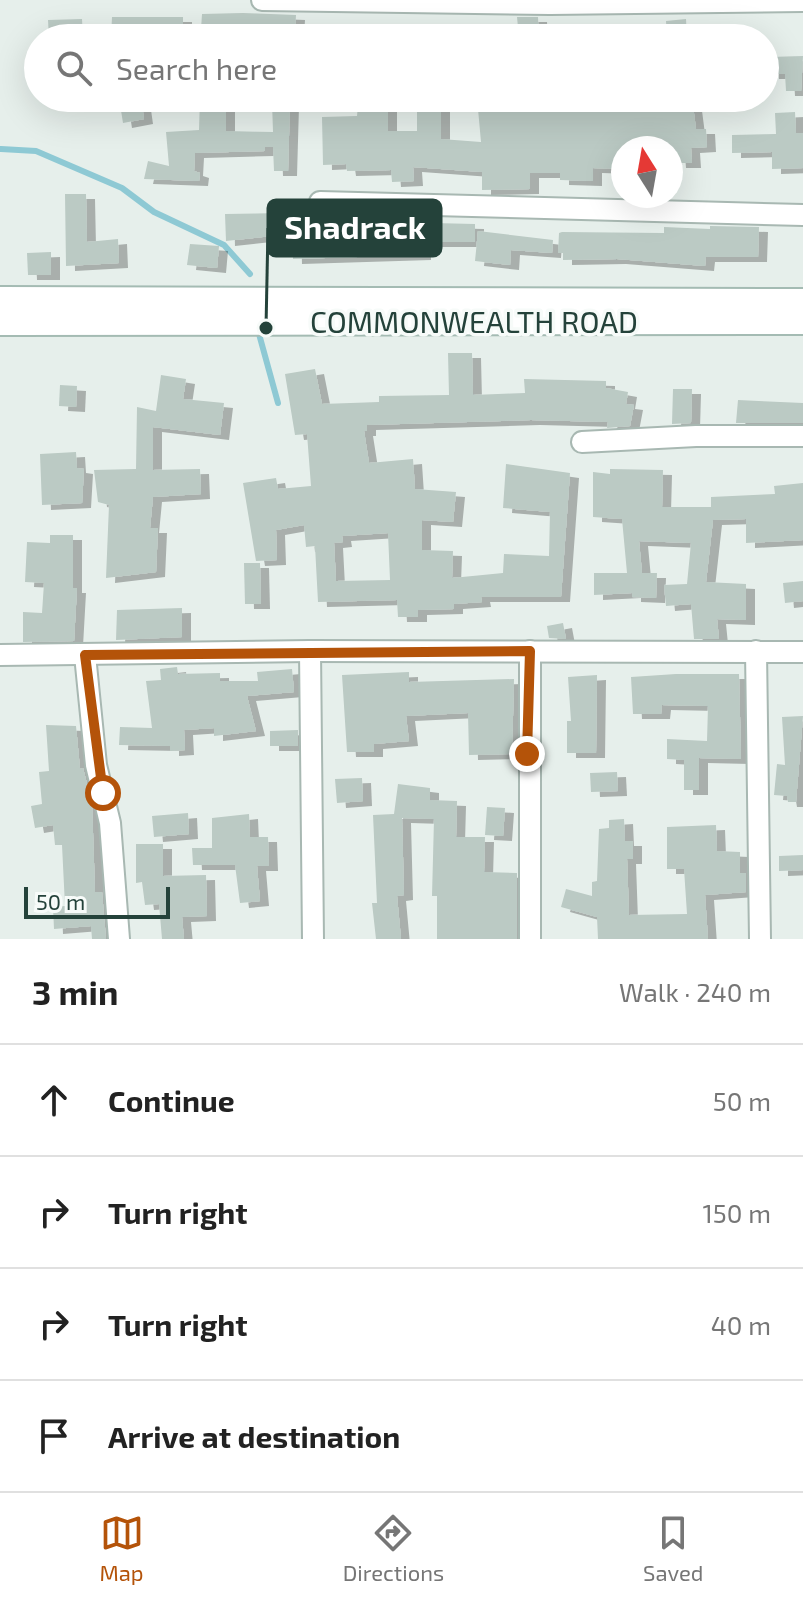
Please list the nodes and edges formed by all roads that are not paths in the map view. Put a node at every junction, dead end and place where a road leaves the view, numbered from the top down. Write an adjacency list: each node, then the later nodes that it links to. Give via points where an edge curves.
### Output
1 (262, 0): 2 (street)
2 (334, 1): 5 (street)
3 (770, 1): 4 (street); 5 (street)
4 (803, 1)
5 (550, 2)
6 (320, 202): 7 (street)
7 (803, 215)
8 (0, 299): 9 (main road, COMMONWEALTH ROAD)
9 (803, 301)
10 (803, 322): 11 (main road, COMMONWEALTH ROAD)
11 (0, 323)
12 (803, 436): 13 (street)
13 (582, 442)
14 (310, 651): 15 (street); 19 (street); 21 (street)
15 (530, 651): 16 (street); 22 (street)
16 (756, 651): 17 (street); 23 (street)
17 (803, 652)
18 (0, 655): 19 (street)
19 (85, 655): 20 (street, via 96,765 110,823)
20 (119, 939)
21 (313, 939)
22 (530, 939)
23 (760, 939)

